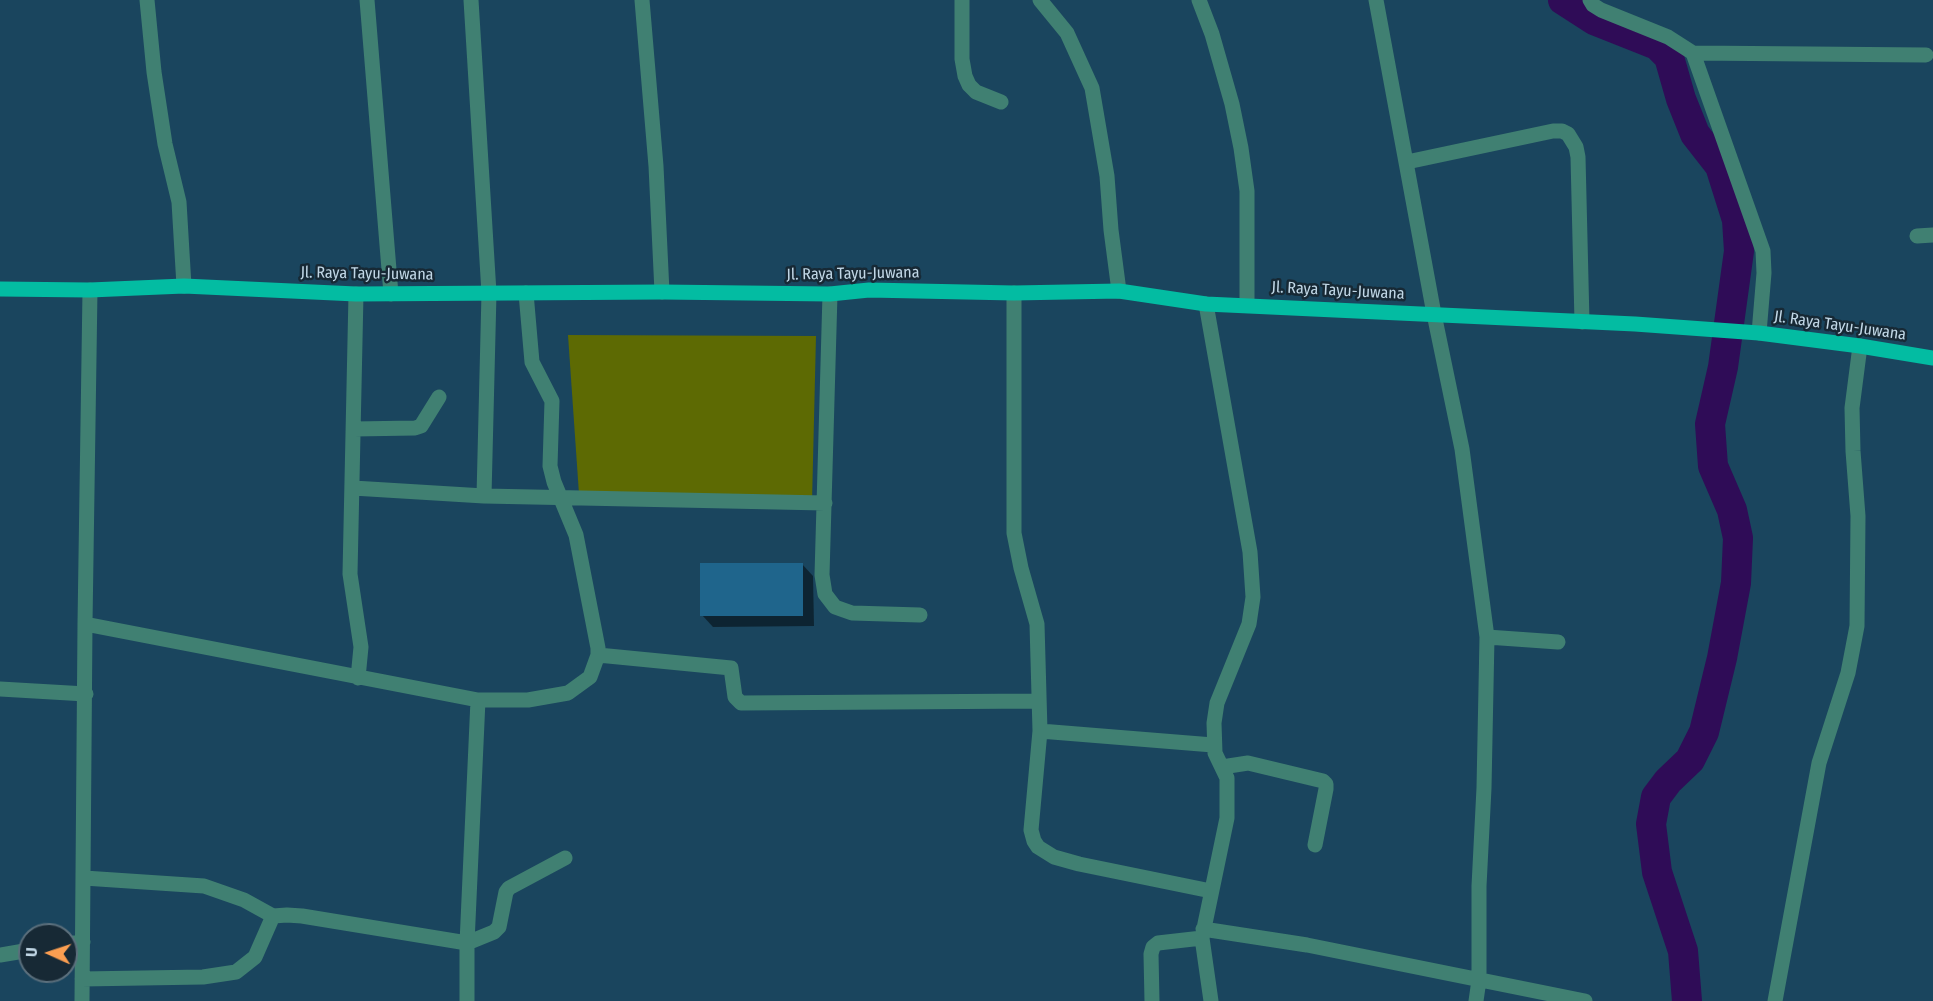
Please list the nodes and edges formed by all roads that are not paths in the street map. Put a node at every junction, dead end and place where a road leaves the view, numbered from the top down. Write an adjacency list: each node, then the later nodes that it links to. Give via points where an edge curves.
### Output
1 (147, 0): 16 (street, via 165,144 179,202)
2 (367, 0): 25 (street)
3 (471, 0): 21 (street)
4 (642, 0): 20 (street)
5 (962, 0): 12 (street, via 965,76 972,89)
6 (1040, 0): 19 (street, via 1067,33 1092,88 1107,176)
7 (1199, 0): 28 (street, via 1224,74 1241,148 1247,190)
8 (1376, 0): 13 (street)
9 (1590, 0): 10 (street, via 1601,10 1651,29)
10 (1693, 53): 11 (street); 31 (street, via 1762,251)
11 (1926, 55)
12 (1001, 102)
13 (1407, 162): 29 (street); 30 (street, via 1553,131 1568,134 1578,157)
14 (1917, 236): 15 (street)
15 (1933, 236)
16 (184, 286): 18 (main road, Jl. Raya Tayu-Juwana); 24 (main road, Jl. Raya Tayu-Juwana)
17 (0, 290): 18 (main road, Jl. Raya Tayu-Juwana)
18 (90, 290): 41 (street)
19 (1119, 291): 23 (main road, Jl. Raya Tayu-Juwana); 27 (main road, Jl. Raya Tayu-Juwana)
20 (662, 292): 22 (main road, Jl. Raya Tayu-Juwana); 26 (main road, Jl. Raya Tayu-Juwana)
21 (489, 293): 22 (main road, Jl. Raya Tayu-Juwana); 25 (main road, Jl. Raya Tayu-Juwana); 37 (street)
22 (526, 293): 38 (street, via 532,362 552,401 550,466)
23 (1014, 293): 26 (main road, Jl. Raya Tayu-Juwana, via 869,290); 49 (street, via 1014,533 1037,624)
24 (356, 294): 25 (main road, Jl. Raya Tayu-Juwana); 35 (street)
25 (391, 294)
26 (830, 294): 39 (street)
27 (1206, 304): 28 (main road, Jl. Raya Tayu-Juwana); 51 (street, via 1250,552 1253,597 1250,624 1217,704)
28 (1247, 304): 29 (main road, Jl. Raya Tayu-Juwana)
29 (1434, 314): 30 (main road, Jl. Raya Tayu-Juwana); 42 (street, via 1462,449)
30 (1582, 322): 31 (main road, Jl. Raya Tayu-Juwana)
31 (1759, 333): 32 (main road, Jl. Raya Tayu-Juwana)
32 (1860, 346): 33 (main road, Jl. Raya Tayu-Juwana); 72 (street, via 1852,408 1858,516 1857,626 1848,673 1819,763)
33 (1933, 358)
34 (439, 397): 35 (street, via 416,428)
35 (354, 429): 36 (street)
36 (353, 488): 37 (street); 45 (street, via 350,574 361,647)
37 (484, 496): 38 (street)
38 (562, 498): 39 (street); 44 (street, via 576,535)
39 (825, 503): 40 (street, via 822,575 830,602 841,611 852,613)
40 (920, 615)
41 (85, 624): 45 (street); 47 (street)
42 (1487, 637): 43 (street); 65 (street)
43 (1558, 642)
44 (598, 655): 48 (street, via 590,677 568,693 528,700); 49 (street, via 731,668 735,697 741,703)
45 (358, 678): 48 (street)
46 (0, 689): 47 (street)
47 (86, 694): 55 (street)
48 (478, 700): 61 (street)
49 (1039, 701): 50 (street)
50 (1040, 731): 51 (street); 56 (street, via 1031,830 1038,847 1078,864)
51 (1213, 745): 52 (street)
52 (1222, 767): 53 (street, via 1248,763 1323,781 1326,789); 56 (street, via 1227,778 1227,818)
53 (1315, 845)
54 (565, 858): 61 (street, via 509,888 499,927)
55 (84, 878): 57 (street, via 204,886 244,900); 59 (street)
56 (1211, 891): 58 (street)
57 (273, 916): 61 (street, via 302,916); 64 (street, via 255,957 236,972 203,977)
58 (1203, 934): 65 (street, via 1307,945); 68 (street, via 1153,947); 69 (street)
59 (83, 942): 60 (street); 64 (street)
60 (78, 943)
61 (467, 943): 67 (street)
62 (18, 952): 63 (street)
63 (0, 955)
64 (82, 979): 66 (street)
65 (1479, 980): 70 (street); 71 (street)
66 (82, 1001)
67 (467, 1001)
68 (1152, 1001)
69 (1211, 1001)
70 (1476, 1001)
71 (1585, 1001)
72 (1775, 1001)

